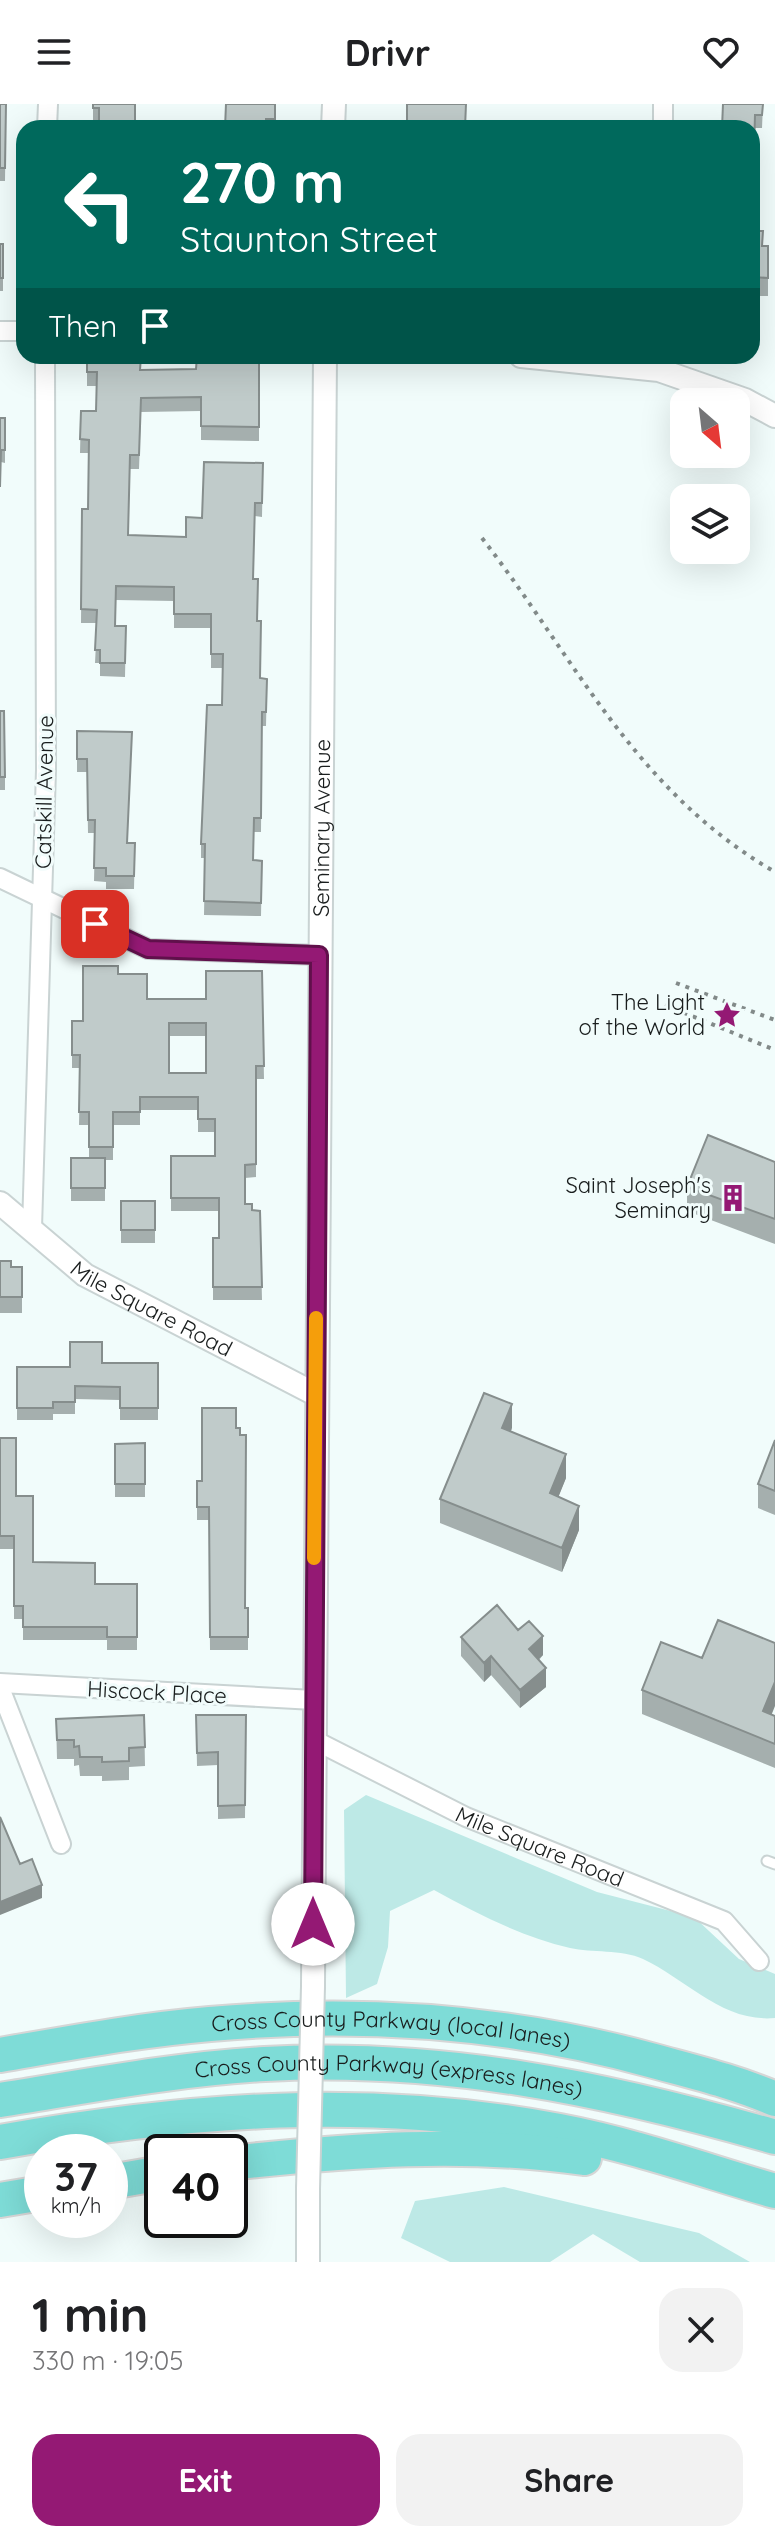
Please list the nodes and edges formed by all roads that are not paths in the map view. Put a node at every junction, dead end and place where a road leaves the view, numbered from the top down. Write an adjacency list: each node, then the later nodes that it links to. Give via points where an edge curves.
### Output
1 (45, 364): 6 (street, Catskill Avenue)
2 (325, 364): 7 (street, Seminary Avenue)
3 (662, 364): 4 (street)
4 (775, 416)
5 (0, 878): 6 (street)
6 (43, 899): 7 (street, via 148,949); 9 (street, Catskill Avenue)
7 (319, 955): 10 (street, Seminary Avenue)
8 (0, 1203): 9 (street, Mile Square Road)
9 (32, 1228): 10 (street, Mile Square Road, via 85,1275)
10 (315, 1394): 12 (street, Seminary Avenue)
11 (0, 1686): 12 (street, Hiscock Place); 14 (street)
12 (314, 1700): 13 (street, Seminary Avenue)
13 (314, 1740): 15 (street, Mile Square Road, via 466,1817 724,1921); 25 (street, Seminary Avenue, bridge)
14 (61, 1844)
15 (759, 1961)
16 (0, 2055): 17 (highway, Cross County Parkway (local lanes), via 208,2024 296,2019 425,2022 598,2046)
17 (775, 2099)
18 (0, 2100): 19 (highway, Cross County Parkway (express lanes), via 224,2067 399,2064 572,2085)
19 (775, 2137)
20 (0, 2142): 22 (highway, Cross County Parkway (express lanes), via 257,2110 381,2109 563,2132)
21 (248, 2161): 22 (highway, via 453,2146 568,2156)
22 (764, 2188)
23 (24, 2196): 24 (highway)
24 (0, 2200)
25 (308, 2262)

